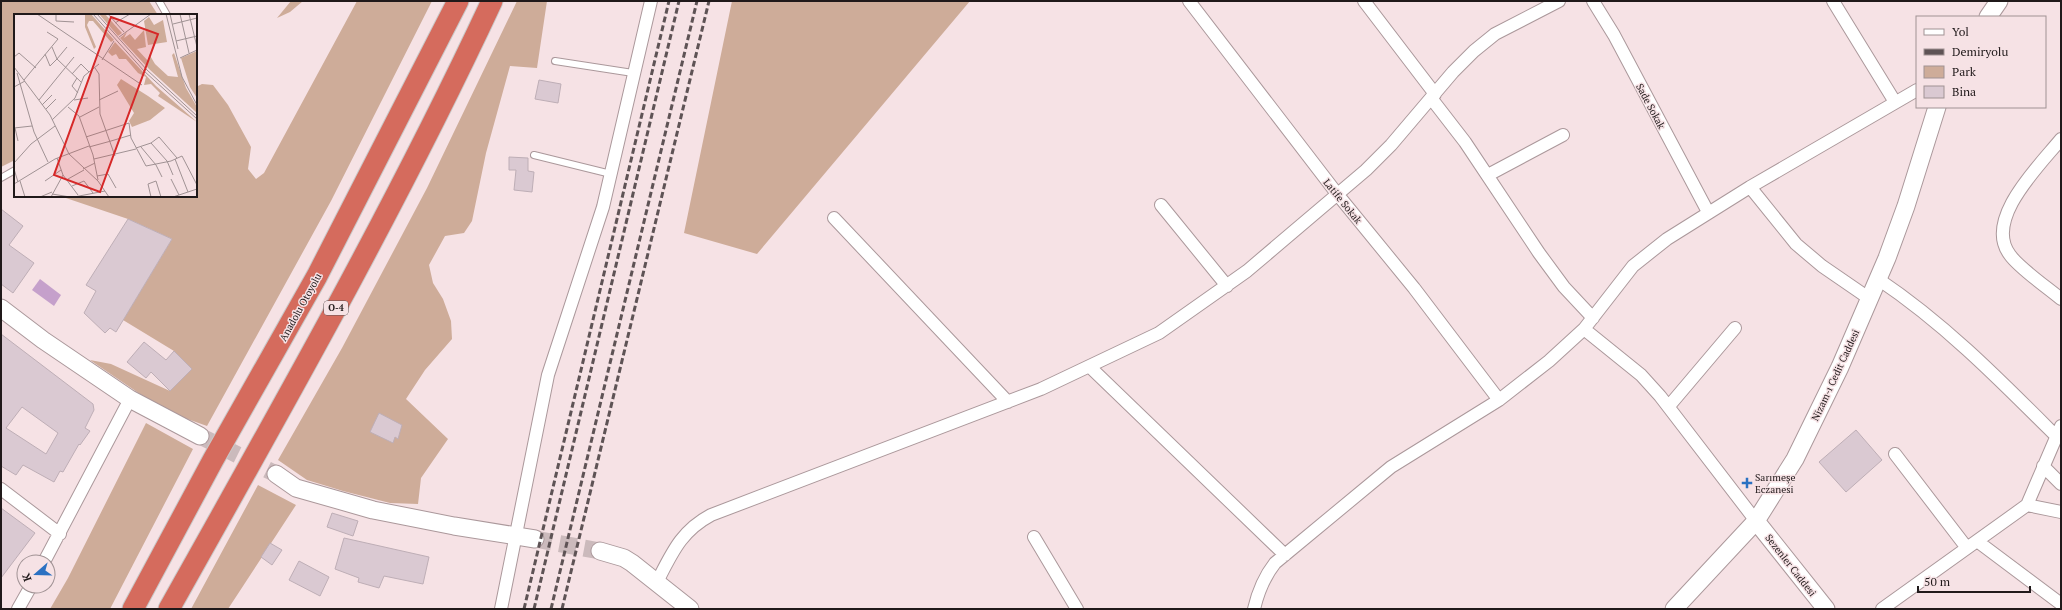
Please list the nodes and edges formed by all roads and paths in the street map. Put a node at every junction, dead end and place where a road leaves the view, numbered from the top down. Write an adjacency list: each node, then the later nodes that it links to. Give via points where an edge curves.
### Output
1 (159, 1): 11 (lane)
2 (458, 1): 66 (highway, Anadolu Otoyolu, via 317,276 213,460)
3 (492, 1): 67 (highway, O-4, via 366,253)
4 (650, 1): 14 (street)
5 (1189, 1): 27 (street, Latife Sokak)
6 (1364, 1): 16 (street)
7 (1559, 1): 16 (street, via 1485,41 1463,61)
8 (1593, 1): 29 (street, Sade Sokak, via 1614,35)
9 (1833, 1): 17 (street)
10 (2000, 1): 12 (street)
11 (166, 14)
12 (1989, 16)
13 (555, 61): 14 (lane)
14 (633, 73): 23 (street)
15 (1916, 91): 17 (street)
16 (1433, 96): 24 (street); 27 (street, via 1391,145)
17 (1895, 102): 26 (street)
18 (1937, 108): 31 (street, Nizam-ı Cedit Caddesi, via 1906,206)
19 (1563, 135): 24 (street)
20 (2061, 139): 34 (street, via 2013,200 2003,223 2002,235 2010,256)
21 (534, 155): 23 (lane)
22 (14, 171): 25 (lane)
23 (612, 174): 55 (street, via 548,375)
24 (1488, 176): 36 (street, via 1564,287)
25 (1, 178)
26 (1750, 186): 29 (street); 33 (street, via 1796,244 1822,266)
27 (1338, 195): 32 (street); 41 (street, Latife Sokak, via 1414,288)
28 (1161, 205): 32 (street)
29 (1708, 212): 36 (street, via 1633,266)
30 (834, 218): 42 (street)
31 (1878, 279): 33 (street, Nizam-ı Cedit Caddesi); 44 (street, via 1915,304)
32 (1227, 286): 39 (street, via 1159,334)
33 (1870, 299): 53 (street, Nizam-ı Cedit Caddesi, via 1795,459)
34 (2061, 299)
35 (1, 308): 40 (street)
36 (1593, 318): 38 (street)
37 (1736, 328): 43 (street)
38 (1584, 329): 41 (street, via 1549,361); 43 (street, via 1641,375)
39 (1090, 367): 42 (street); 61 (street)
40 (130, 399): 45 (street); 54 (street)
41 (1499, 400): 61 (street, via 1391,467)
42 (1008, 402): 62 (street, via 711,515 682,536)
43 (1669, 406): 53 (street)
44 (2059, 431): 47 (street)
45 (200, 436)
46 (1895, 454): 58 (street)
47 (2043, 466): 49 (street); 51 (street)
48 (276, 474): 55 (street, via 296,488 340,501 410,518)
49 (2061, 484)
50 (1, 489): 54 (street)
51 (2027, 505): 52 (street); 58 (street)
52 (2061, 512)
53 (1756, 521): 72 (street, Nizam-ı Cedit Caddesi); 73 (street, Sezenler Caddesi)
54 (60, 534): 60 (street)
55 (515, 536): 57 (street); 68 (street)
56 (1034, 537): 70 (street)
57 (535, 539)
58 (1972, 544): 64 (street); 74 (street)
59 (600, 551): 62 (street, via 628,560)
60 (49, 554)
61 (1285, 555): 71 (street, via 1267,573)
62 (657, 582): 69 (street)
63 (26, 594): 65 (street)
64 (2061, 604)
65 (18, 609)
66 (133, 609)
67 (169, 609)
68 (501, 609)
69 (690, 609)
70 (1077, 609)
71 (1254, 609)
72 (1674, 609)
73 (1826, 609)
74 (1882, 609)

